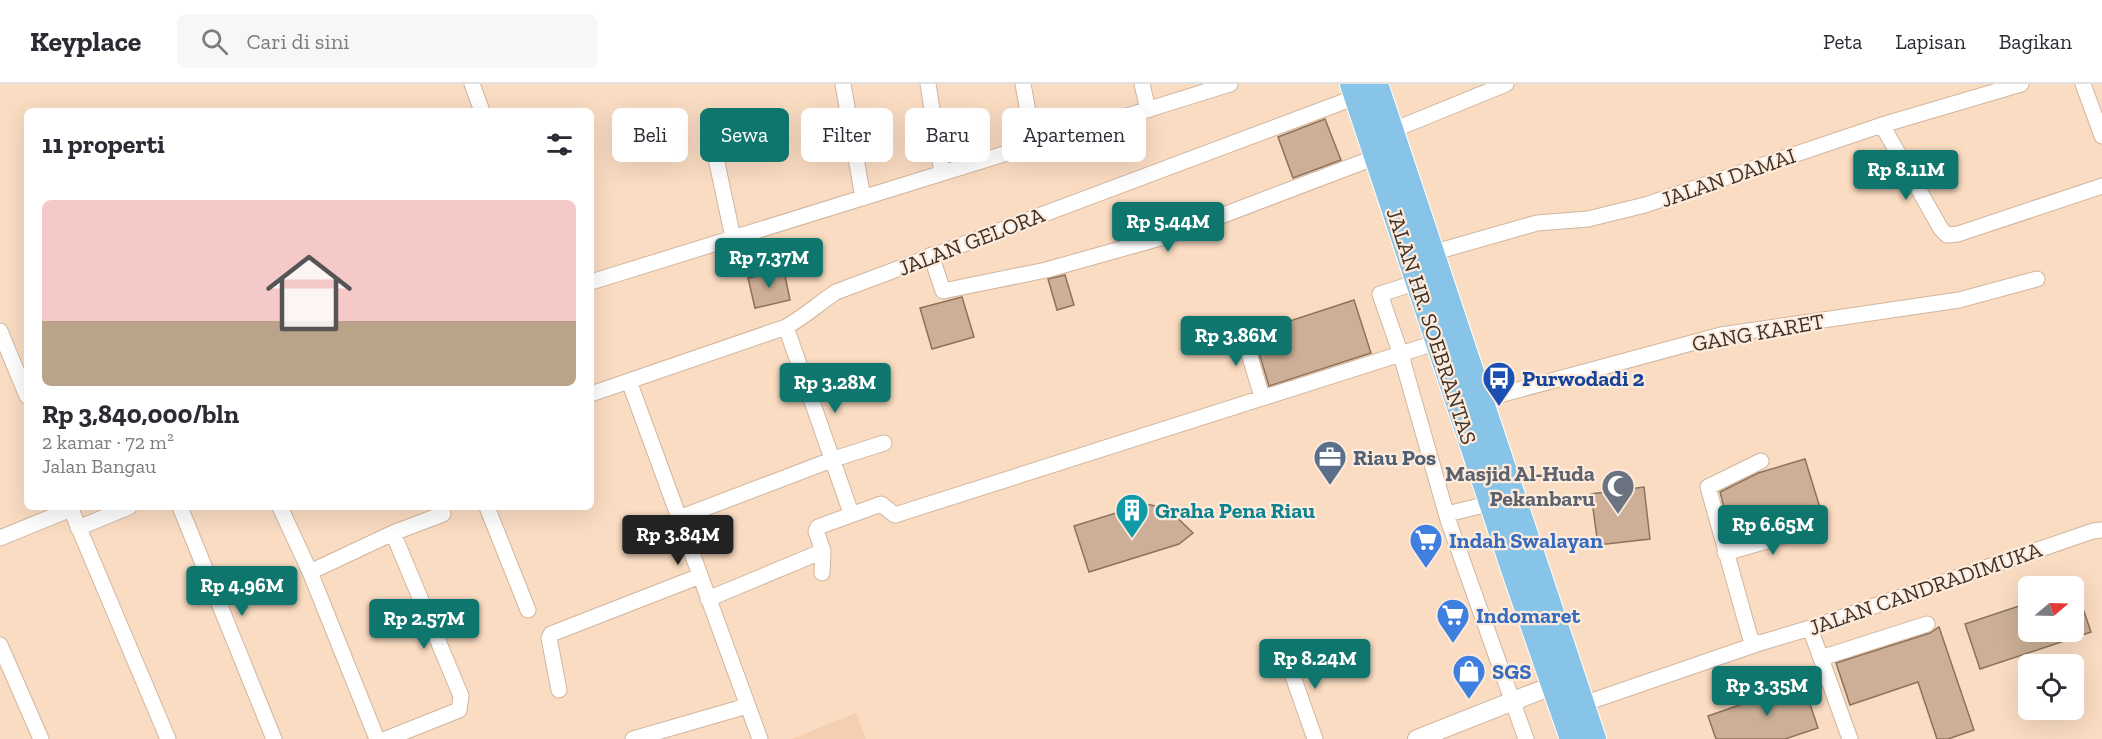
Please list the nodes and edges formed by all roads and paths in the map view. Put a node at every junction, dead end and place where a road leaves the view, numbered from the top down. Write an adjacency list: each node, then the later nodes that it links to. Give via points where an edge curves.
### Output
1 (472, 84): 12 (street)
2 (843, 84): 23 (street)
3 (928, 84): 21 (street)
4 (1023, 84): 13 (street)
5 (1142, 84): 14 (street)
6 (1230, 84): 14 (street)
7 (1376, 84): 16 (main road, JALAN HR. SOEBRANTAS)
8 (1506, 84): 16 (street)
9 (2021, 84): 15 (street, JALAN DAMAI)
10 (2083, 84): 17 (street)
11 (1354, 91): 19 (main road, JALAN HR. SOEBRANTAS); 26 (street, JALAN GELORA)
12 (481, 108)
13 (1027, 108)
14 (1148, 110)
15 (1882, 125): 22 (street, via 1947,235); 25 (street, JALAN DAMAI, via 1645,205 1588,219 1537,223)
16 (1392, 131): 25 (main road, JALAN HR. SOEBRANTAS)
17 (2102, 136)
18 (1002, 155): 21 (street)
19 (1376, 157): 26 (street, via 1170,235 1046,270 943,291); 29 (main road, JALAN HR. SOEBRANTAS)
20 (717, 162): 24 (street)
21 (942, 173): 23 (street)
22 (2102, 186)
23 (863, 198): 24 (street)
24 (733, 238): 28 (street)
25 (1432, 253): 39 (main road, JALAN HR. SOEBRANTAS)
26 (932, 255): 30 (street, JALAN GELORA, via 836,292)
27 (2037, 279): 39 (street, GANG KARET, via 1959,300 1721,335)
28 (594, 281)
29 (1418, 282): 33 (main road, JALAN HR. SOEBRANTAS); 34 (street, via 1380,294)
30 (786, 327): 35 (street, JALAN GELORA); 41 (street)
31 (1241, 327): 38 (street)
32 (0, 331): 36 (street)
33 (1438, 342): 34 (street); 43 (main road, JALAN HR. SOEBRANTAS)
34 (1401, 355): 38 (street); 52 (street)
35 (628, 381): 37 (street, JALAN GELORA); 53 (street)
36 (24, 389)
37 (594, 393)
38 (1262, 398): 50 (street, via 895,515 881,504)
39 (1481, 400): 75 (main road, JALAN HR. SOEBRANTAS)
40 (884, 443): 41 (street)
41 (834, 459): 50 (street); 53 (street)
42 (1761, 461): 60 (street, via 1708,487)
43 (1492, 504): 52 (street); 72 (main road, JALAN HR. SOEBRANTAS)
44 (66, 510): 58 (street)
45 (72, 510): 54 (street)
46 (122, 510): 54 (street)
47 (181, 510): 79 (street)
48 (281, 510): 61 (street)
49 (488, 510): 65 (street)
50 (851, 513): 59 (street, via 818,527)
51 (443, 514): 57 (street)
52 (1447, 514): 74 (street)
53 (679, 518): 63 (street)
54 (78, 528): 78 (street)
55 (1812, 528): 60 (street)
56 (2102, 531): 67 (street, JALAN CANDRADIMUKA)
57 (393, 533): 61 (street); 81 (street, via 460,696 459,710)
58 (0, 537)
59 (823, 551): 62 (street); 64 (street)
60 (1725, 553): 68 (street)
61 (310, 572): 80 (street)
62 (822, 573)
63 (700, 576): 64 (street); 73 (street, via 551,634)
64 (708, 599): 76 (street)
65 (528, 610)
66 (1927, 624): 71 (street)
67 (1810, 628): 68 (street, JALAN CANDRADIMUKA); 71 (street)
68 (1755, 640): 75 (street, JALAN CANDRADIMUKA)
69 (0, 645): 77 (street)
70 (1284, 651): 84 (street)
71 (1821, 658): 89 (street)
72 (1554, 685): 74 (street); 87 (main road, JALAN HR. SOEBRANTAS)
73 (559, 690)
74 (1514, 701): 85 (street); 86 (street)
75 (1583, 704): 88 (main road, JALAN HR. SOEBRANTAS)
76 (747, 706): 82 (street); 83 (street)
77 (41, 739)
78 (168, 739)
79 (274, 739)
80 (377, 739)
81 (386, 739)
82 (633, 739)
83 (759, 739)
84 (1315, 739)
85 (1417, 739)
86 (1526, 739)
87 (1572, 739)
88 (1594, 739)
89 (1850, 739)

